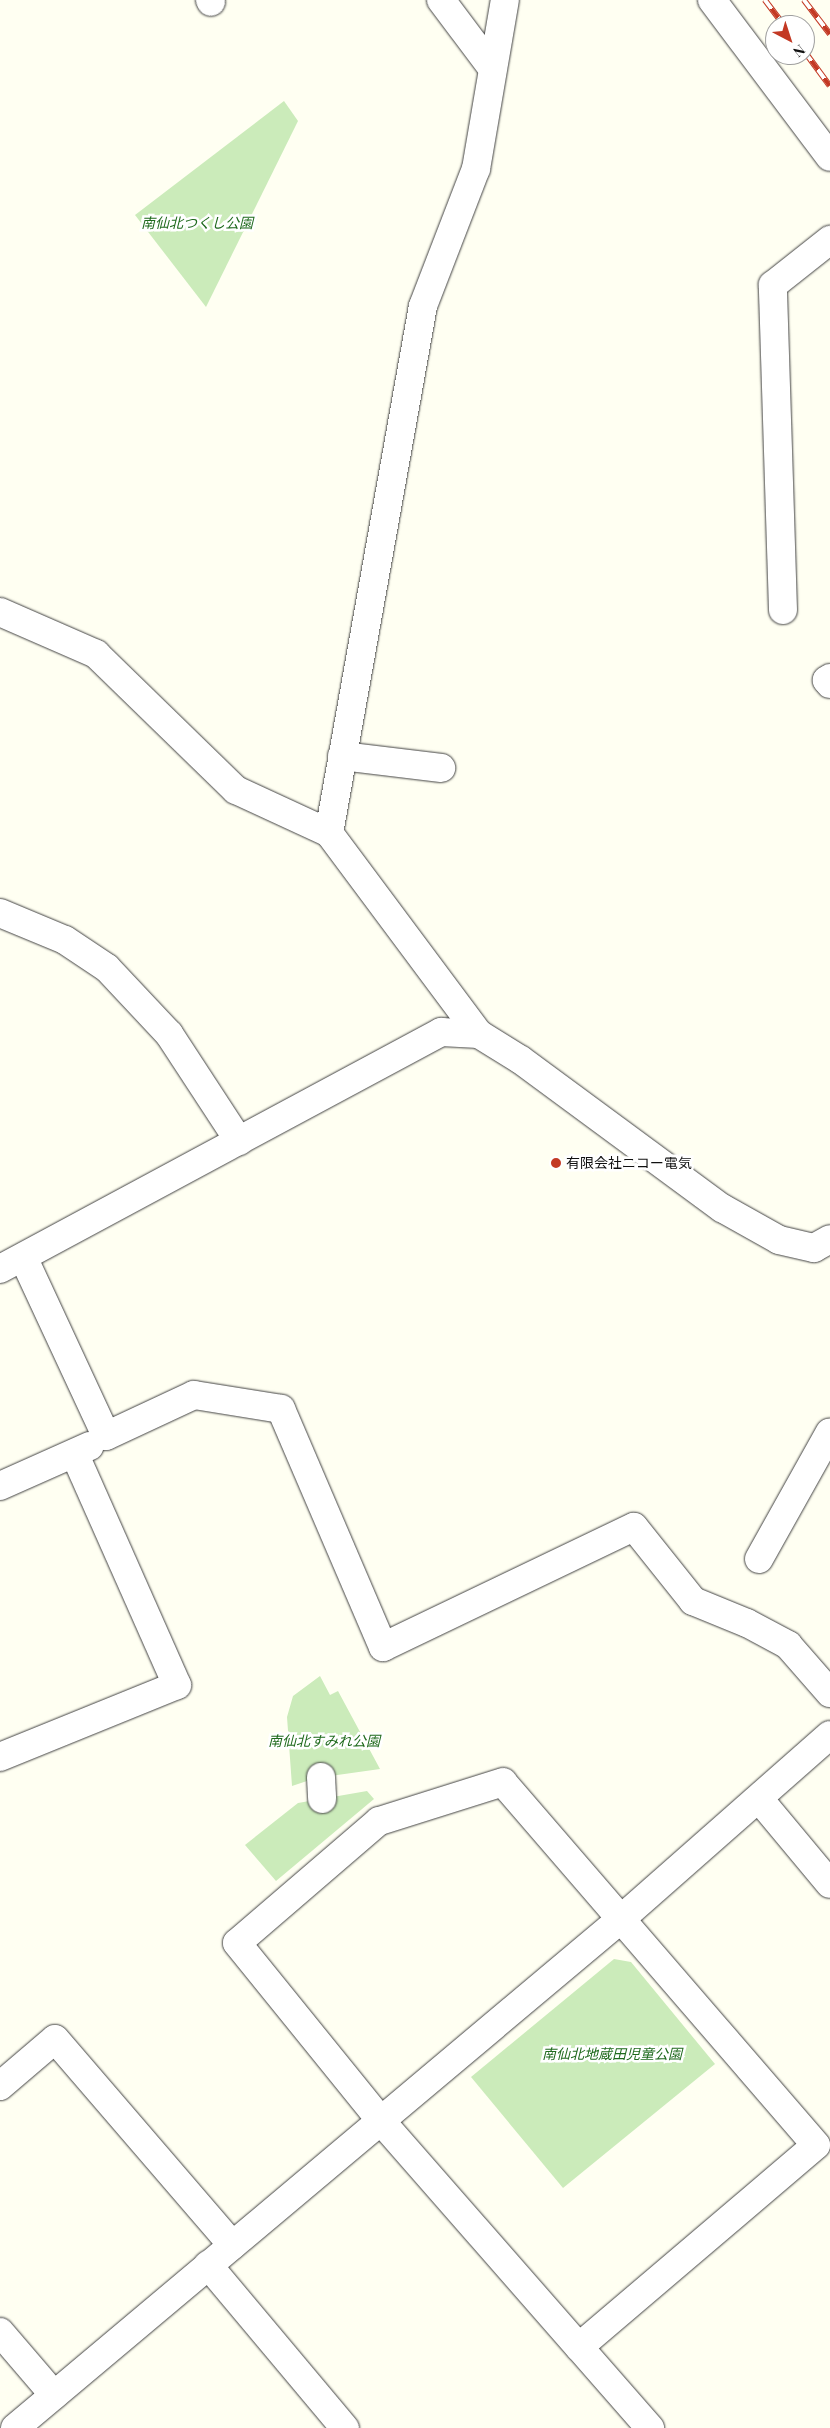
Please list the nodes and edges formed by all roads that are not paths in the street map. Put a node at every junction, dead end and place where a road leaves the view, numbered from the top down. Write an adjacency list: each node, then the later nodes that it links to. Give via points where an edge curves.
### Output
1 (441, 0): 4 (street)
2 (506, 0): 4 (street)
3 (712, 0): 5 (street)
4 (492, 68): 11 (street, via 476,169 423,306)
5 (830, 157)
6 (830, 240): 7 (street, via 773,285)
7 (783, 610)
8 (0, 612): 13 (street, via 96,654 236,790)
9 (830, 678): 10 (street, via 827,680)
10 (830, 684)
11 (342, 756): 12 (street); 13 (street)
12 (441, 768)
13 (329, 832): 15 (street)
14 (0, 913): 16 (street, via 65,940 107,968 168,1034)
15 (479, 1034): 16 (street, via 441,1032); 17 (street, via 521,1060 722,1208 779,1240)
16 (239, 1141): 18 (street)
17 (825, 1249)
18 (12, 1264): 20 (street)
19 (830, 1432): 23 (street)
20 (106, 1436): 21 (street); 24 (street, via 194,1395 281,1408 382,1647 634,1527 693,1602 747,1623 788,1645)
21 (75, 1455): 22 (street); 26 (street, via 177,1685)
22 (0, 1486)
23 (759, 1559)
24 (830, 1693)
25 (830, 1735): 27 (street)
26 (0, 1757)
27 (760, 1800): 28 (street); 29 (street)
28 (830, 1884)
29 (621, 1919): 31 (street); 31 (street, via 503,1782 379,1821 237,1943); 35 (street, via 816,2146)
30 (0, 2086): 32 (street, via 55,2040)
31 (381, 2121): 32 (street); 35 (street)
32 (232, 2245): 33 (street)
33 (208, 2265): 36 (street); 38 (street)
34 (0, 2332): 36 (street)
35 (579, 2347): 39 (street)
36 (54, 2395): 37 (street)
37 (15, 2428)
38 (346, 2428)
39 (650, 2428)

